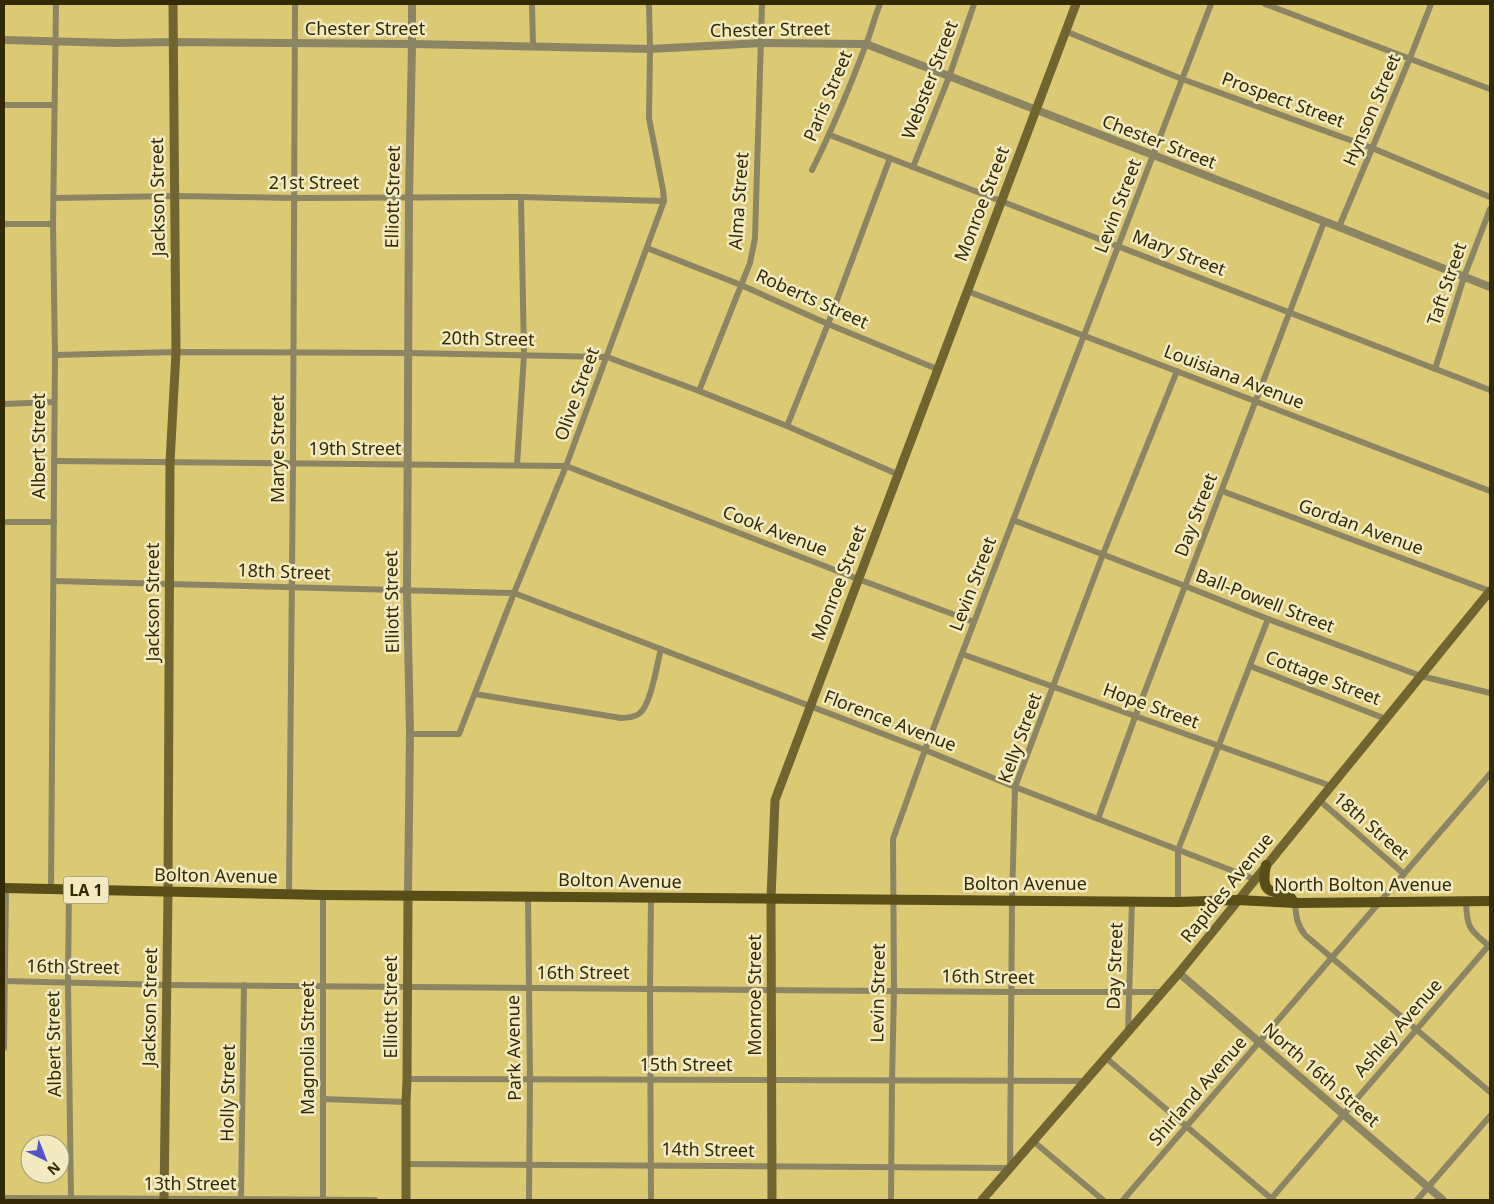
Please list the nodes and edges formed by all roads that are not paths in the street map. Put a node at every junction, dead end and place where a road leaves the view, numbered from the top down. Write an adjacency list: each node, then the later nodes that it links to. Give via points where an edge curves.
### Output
1 (56, 4): 18 (street, Albert Street)
2 (173, 4): 19 (main road, Jackson Street)
3 (295, 4): 21 (street, Marye Street)
4 (412, 4): 22 (street, Elliott Street)
5 (532, 4): 24 (street)
6 (649, 4): 25 (street, Olive Street)
7 (762, 4): 20 (street, Alma Street)
8 (874, 4): 15 (street)
9 (880, 4): 15 (street, Paris Street)
10 (974, 4): 27 (street, Webster Street)
11 (1076, 4): 16 (main road, Monroe Street)
12 (1211, 4): 28 (street, Levin Street)
13 (1266, 4): 26 (street)
14 (1431, 4): 26 (street, Hynson Street)
15 (874, 18): 23 (street, Paris Street)
16 (1065, 32): 28 (street, Prospect Street); 32 (main road, Monroe Street)
17 (4, 40): 18 (street, Chester Street)
18 (56, 41): 19 (street, Chester Street); 31 (street, Albert Street)
19 (173, 42): 21 (street, Chester Street); 39 (main road, Jackson Street)
20 (762, 43): 23 (street, Chester Street); 25 (street, Chester Street); 55 (street, Alma Street, via 755,238)
21 (295, 44): 22 (street, Chester Street); 43 (street, Marye Street)
22 (412, 44): 24 (street, Chester Street); 44 (street, Elliott Street)
23 (866, 44): 27 (street, Chester Street); 33 (street, Paris Street)
24 (533, 46): 25 (street, Chester Street)
25 (650, 49): 45 (street, Olive Street, via 649,118)
26 (1410, 58): 29 (street); 34 (street, Hynson Street)
27 (949, 77): 32 (street, Chester Street); 37 (street, Webster Street)
28 (1182, 79): 34 (street, Prospect Street); 35 (street, Levin Street)
29 (1490, 89)
30 (4, 105): 31 (street)
31 (54, 105): 42 (street, Albert Street)
32 (1035, 110): 35 (street, Chester Street); 46 (main road, Monroe Street)
33 (830, 135): 36 (street, Mary Street); 38 (street, Paris Street)
34 (1372, 148): 41 (street, Prospect Street); 51 (street, Hynson Street)
35 (1153, 156): 48 (street, Chester Street); 52 (street, Levin Street)
36 (890, 158): 37 (street, Mary Street); 59 (street)
37 (913, 167): 46 (street, Mary Street)
38 (812, 170)
39 (174, 196): 42 (street, 21st Street); 43 (street, 21st Street); 61 (main road, Jackson Street)
40 (520, 197): 44 (street, 21st Street); 45 (street, 21st Street); 65 (street)
41 (1490, 197)
42 (54, 198): 50 (street, Albert Street)
43 (294, 198): 44 (street, 21st Street); 62 (street, Marye Street)
44 (409, 198): 63 (street, Elliott Street)
45 (664, 201): 53 (street, Olive Street)
46 (1001, 201): 52 (street, Mary Street); 57 (main road, Monroe Street)
47 (1490, 209): 54 (street, Taft Street)
48 (1324, 222): 51 (street, Chester Street); 58 (street, Day Street)
49 (4, 224): 50 (street)
50 (53, 224): 64 (street, Albert Street)
51 (1339, 227): 54 (street, Chester Street)
52 (1118, 246): 58 (street, Mary Street); 60 (street, Levin Street)
53 (647, 248): 55 (street, Roberts Street); 66 (street, Olive Street)
54 (1464, 277): 56 (street, Chester Street); 68 (street, Taft Street)
55 (741, 285): 59 (street, Roberts Street); 71 (street, Alma Street)
56 (1490, 287)
57 (967, 291): 60 (street, Louisiana Avenue); 67 (main road, Monroe Street)
58 (1290, 312): 68 (street, Mary Street); 72 (street, Day Street)
59 (828, 324): 67 (street, Roberts Street); 75 (street)
60 (1084, 336): 69 (street, Louisiana Avenue); 85 (street, Levin Street)
61 (176, 352): 62 (street, 20th Street); 64 (street, 20th Street); 77 (main road, Jackson Street)
62 (293, 353): 63 (street, 20th Street); 78 (street, Marye Street)
63 (408, 353): 65 (street, 20th Street); 79 (street, Elliott Street)
64 (55, 354): 73 (street, Albert Street)
65 (524, 355): 66 (street, 20th Street); 80 (street)
66 (607, 357): 71 (street, 20th Street); 81 (street, Olive Street)
67 (937, 369): 82 (main road, Monroe Street)
68 (1435, 369): 70 (street, Mary Street)
69 (1176, 371): 72 (street, Louisiana Avenue); 88 (street, Kelly Street)
70 (1490, 390)
71 (699, 391): 75 (street, 20th Street)
72 (1256, 401): 83 (street, Day Street); 84 (street, Louisiana Avenue)
73 (54, 402): 74 (street); 76 (street, Albert Street)
74 (4, 404)
75 (787, 426): 82 (street, 20th Street)
76 (54, 461): 77 (street, 19th Street); 87 (street, Albert Street)
77 (170, 462): 78 (street, 19th Street); 91 (main road, Jackson Street)
78 (293, 463): 79 (street, 19th Street); 93 (street, Marye Street)
79 (408, 464): 80 (street, 19th Street); 94 (street, Elliott Street)
80 (517, 465): 81 (street, 19th Street)
81 (566, 466): 89 (street, Cook Avenue); 96 (street, Olive Street)
82 (897, 474): 89 (main road, Monroe Street)
83 (1222, 491): 92 (street, Day Street); 95 (street, Gordan Avenue)
84 (1490, 491)
85 (1013, 520): 88 (street, Ball-Powell Street); 98 (street, Levin Street)
86 (4, 522): 87 (street)
87 (54, 522): 90 (street, Albert Street)
88 (1103, 554): 92 (street, Ball-Powell Street); 103 (street, Kelly Street)
89 (858, 579): 98 (street, Cook Avenue); 106 (main road, Monroe Street)
90 (54, 581): 91 (street, 18th Street); 122 (street, Albert Street)
91 (170, 584): 93 (street, 18th Street); 124 (main road, Jackson Street)
92 (1185, 586): 97 (street, Ball-Powell Street); 107 (street, Day Street)
93 (291, 587): 94 (street, 18th Street); 125 (street, Marye Street)
94 (407, 590): 96 (street, 18th Street); 109 (street, Elliott Street)
95 (1490, 591): 102 (main road, Rapides Avenue)
96 (514, 593): 99 (street, Florence Avenue); 105 (street, Olive Street)
97 (1268, 619): 101 (street); 102 (street, Ball-Powell Street)
98 (974, 622): 100 (street, Levin Street)
99 (661, 650): 105 (street, via 647,703 640,713 632,717 621,718); 106 (street, Florence Avenue)
100 (962, 654): 103 (street, Hope Street); 111 (street, Levin Street)
101 (1250, 666): 108 (street, Cottage Street); 110 (street)
102 (1421, 676): 104 (street, Ball-Powell Street); 108 (main road, Rapides Avenue)
103 (1054, 687): 107 (street, Hope Street); 114 (street, Kelly Street)
104 (1490, 693)
105 (474, 694): 109 (street, Olive Street, via 459,734)
106 (809, 706): 111 (street, Florence Avenue); 130 (main road, Monroe Street, via 775,800)
107 (1135, 717): 110 (street, Hope Street); 116 (street, Day Street)
108 (1386, 718): 113 (main road, Rapides Avenue)
109 (410, 734): 127 (street, Elliott Street)
110 (1218, 746): 113 (street, Hope Street); 117 (street)
111 (925, 750): 114 (street, Florence Avenue); 131 (street, Levin Street, via 893,839)
112 (1490, 774): 119 (street, Shirland Avenue)
113 (1331, 786): 115 (main road, Rapides Avenue)
114 (1015, 787): 116 (street, Florence Avenue); 133 (street, Kelly Street)
115 (1319, 800): 118 (main road, Rapides Avenue); 119 (street, 18th Street)
116 (1098, 819): 117 (street, Florence Avenue)
117 (1178, 850): 120 (street, Florence Avenue); 136 (street)
118 (1266, 865): 120 (main road, Rapides Avenue); 139 (main road, via 1264,886 1275,893 1288,894)
119 (1404, 874): 137 (street, Shirland Avenue)
120 (1254, 879): 132 (main road, Rapides Avenue)
121 (5, 888): 122 (main road, Bolton Avenue / LA 1); 143 (street)
122 (51, 888): 123 (main road, Bolton Avenue / LA 1)
123 (69, 889): 124 (main road, Bolton Avenue / LA 1); 144 (street, Albert Street)
124 (168, 892): 125 (main road, Bolton Avenue); 145 (main road, Jackson Street)
125 (288, 894): 126 (main road, Bolton Avenue)
126 (323, 895): 127 (main road, Bolton Avenue); 147 (street, Magnolia Street)
127 (408, 896): 128 (main road, Bolton Avenue); 148 (main road, Elliott Street)
128 (528, 896): 129 (main road, Bolton Avenue); 149 (street, Park Avenue)
129 (652, 898): 130 (main road, Bolton Avenue); 150 (street)
130 (771, 898): 131 (main road, Bolton Avenue); 151 (main road, Monroe Street)
131 (894, 900): 133 (main road, Bolton Avenue); 152 (street, Levin Street)
132 (1236, 900): 136 (main road, Bolton Avenue); 139 (main road, North Bolton Avenue); 142 (main road, Rapides Avenue)
133 (1012, 901): 134 (main road, Bolton Avenue); 153 (street, Kelly Street)
134 (1132, 901): 136 (main road, Bolton Avenue); 155 (street, Day Street)
135 (1490, 901): 138 (main road, North Bolton Avenue)
136 (1178, 902)
137 (1380, 902): 138 (main road, North Bolton Avenue); 139 (main road, North Bolton Avenue); 141 (street, Shirland Avenue)
138 (1466, 902): 140 (street, via 1470,929)
139 (1295, 903): 141 (street, via 1300,928)
140 (1490, 946): 156 (street, Ashley Avenue)
141 (1332, 958): 156 (street); 158 (street, Shirland Avenue)
142 (1179, 973): 154 (main road, Rapides Avenue); 158 (street, North 16th Street)
143 (4, 981): 144 (street, 16th Street); 159 (street)
144 (68, 982): 145 (street, 16th Street); 183 (street, Albert Street)
145 (167, 985): 146 (street, 16th Street); 184 (main road, Jackson Street)
146 (244, 986): 147 (street, 16th Street); 185 (street, Holly Street)
147 (323, 986): 148 (street, 16th Street); 169 (street, Magnolia Street)
148 (407, 987): 149 (street, 16th Street); 161 (main road, Elliott Street)
149 (528, 988): 150 (street, 16th Street); 162 (street, Park Avenue)
150 (650, 989): 151 (street, 16th Street); 163 (street)
151 (772, 990): 152 (street, 16th Street); 164 (main road, Monroe Street)
152 (894, 991): 153 (street, 16th Street); 165 (street, Levin Street)
153 (1012, 992): 155 (street, 16th Street); 167 (street, Kelly Street)
154 (1162, 992): 155 (street, 16th Street); 157 (main road, Rapides Avenue)
155 (1130, 993): 157 (street, Day Street)
156 (1417, 1029): 168 (street); 171 (street, Ashley Avenue)
157 (1128, 1032): 160 (main road, Rapides Avenue)
158 (1260, 1042): 171 (street, North 16th Street); 173 (street, Shirland Avenue)
159 (4, 1048)
160 (1106, 1058): 166 (main road, Rapides Avenue); 173 (street)
161 (407, 1079): 162 (street, 15th Street); 170 (main road, Elliott Street)
162 (530, 1080): 163 (street, 15th Street); 176 (street, Park Avenue)
163 (651, 1080): 164 (street, 15th Street); 177 (street)
164 (772, 1081): 165 (street, 15th Street); 178 (main road, Monroe Street)
165 (892, 1081): 167 (street, 15th Street); 179 (street, Levin Street)
166 (1085, 1081): 167 (street, 15th Street); 174 (main road, Rapides Avenue)
167 (1011, 1082): 180 (street, Kelly Street)
168 (1490, 1092)
169 (323, 1099): 170 (street); 186 (street, Magnolia Street)
170 (406, 1102): 175 (main road, Elliott Street)
171 (1343, 1114): 181 (street, North 16th Street); 196 (street, Ashley Avenue)
172 (1490, 1116): 181 (street)
173 (1187, 1127): 195 (street, Shirland Avenue); 196 (street)
174 (1034, 1141): 180 (main road, Rapides Avenue); 194 (street)
175 (406, 1164): 176 (street, 14th Street); 188 (main road, Elliott Street)
176 (529, 1164): 177 (street, 14th Street); 189 (street, Park Avenue)
177 (652, 1165): 178 (street, 14th Street); 190 (street)
178 (772, 1166): 179 (street, 14th Street); 191 (main road, Monroe Street)
179 (891, 1167): 180 (street, 14th Street); 192 (street, Levin Street)
180 (1010, 1168): 193 (main road, Rapides Avenue)
181 (1428, 1188): 197 (street); 198 (street, North 16th Street)
182 (4, 1198): 183 (street, 13th Street)
183 (71, 1198): 184 (street, 13th Street)
184 (164, 1199): 185 (street, 13th Street)
185 (241, 1200): 186 (street, 13th Street)
186 (323, 1200): 187 (street, 13th Street)
187 (375, 1200)
188 (406, 1200)
189 (529, 1200)
190 (651, 1200)
191 (772, 1200)
192 (891, 1200)
193 (982, 1200)
194 (1103, 1200)
195 (1124, 1200)
196 (1271, 1200)
197 (1417, 1200)
198 (1443, 1200)

